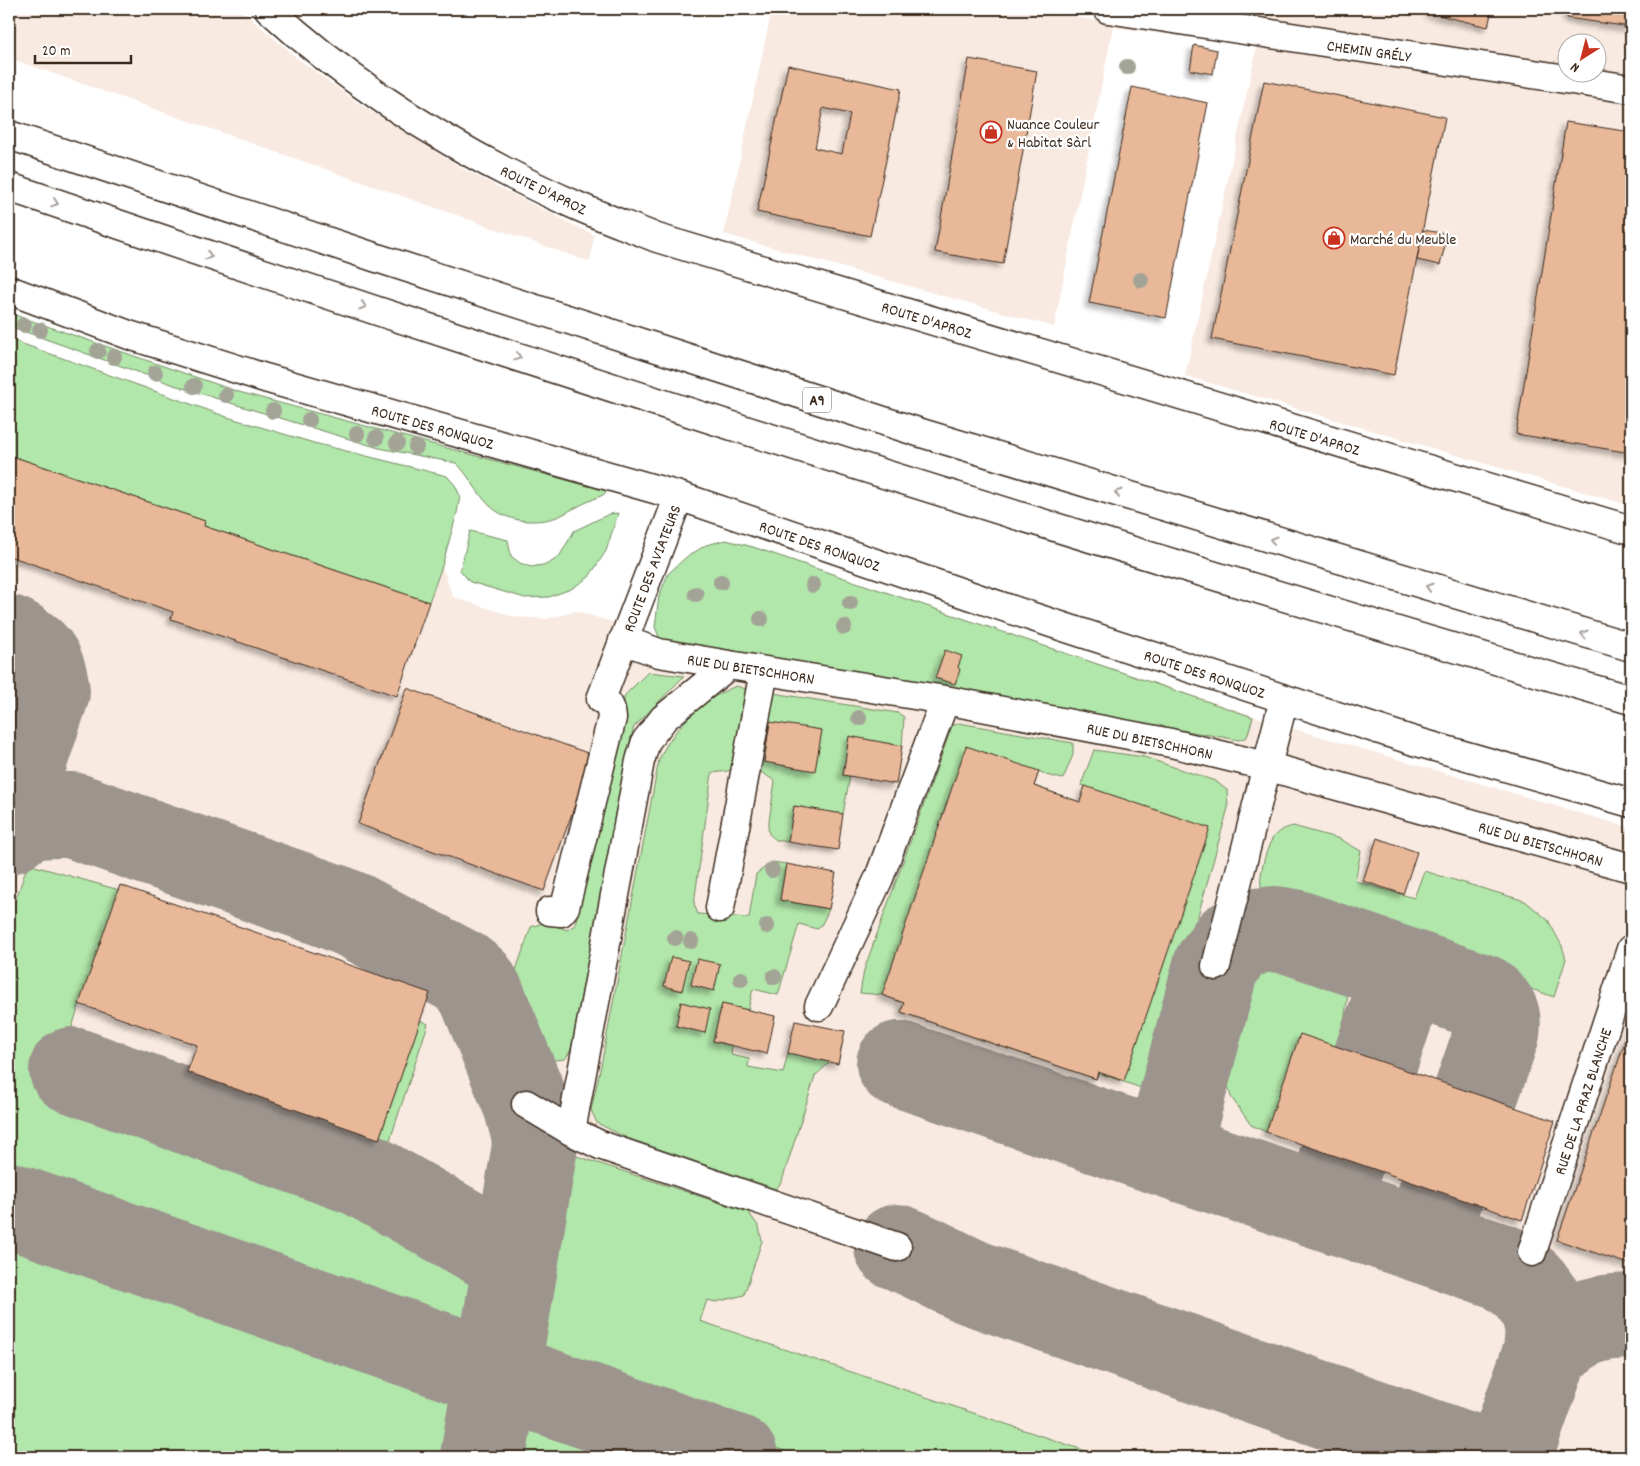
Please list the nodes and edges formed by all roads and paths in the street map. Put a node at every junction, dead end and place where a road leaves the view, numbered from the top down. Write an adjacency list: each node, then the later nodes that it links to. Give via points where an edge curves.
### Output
1 (269, 9): 8 (main road, ROUTE D'APROZ, via 343,69 448,141 536,187 657,238)
2 (1108, 9): 3 (main road, CHEMIN GRÉLY)
3 (1631, 89)
4 (9, 135): 10 (main road, A9, one-way to 4, via 909,430)
5 (9, 187): 16 (main road, one-way to 16, via 763,436)
6 (9, 290): 7 (main road, ROUTE DES RONQUOZ, via 129,335 265,378)
7 (679, 496): 9 (main road, ROUTE DES AVIATEURS); 14 (main road, ROUTE DES RONQUOZ, via 1023,614)
8 (1631, 530)
9 (620, 647): 11 (main road, ROUTE DES AVIATEURS); 21 (main road, via 601,699 611,708 612,718 565,907 561,912)
10 (1631, 647)
11 (659, 653): 12 (main road, RUE DU BIETSCHHORN)
12 (729, 665): 13 (main road, RUE DU BIETSCHHORN); 26 (main road, via 664,718 646,741)
13 (764, 671): 15 (main road, RUE DU BIETSCHHORN); 20 (main road)
14 (1284, 698): 17 (main road); 18 (main road, ROUTE DES RONQUOZ, via 1414,740)
15 (945, 700): 17 (main road, RUE DU BIETSCHHORN); 24 (main road, via 880,878)
16 (1631, 700)
17 (1266, 766): 19 (main road, RUE DU BIETSCHHORN); 23 (main road)
18 (1631, 802)
19 (1631, 868)
20 (720, 908)
21 (550, 911)
22 (1631, 949): 28 (main road, RUE DE LA PRAZ BLANCHE)
23 (1216, 966)
24 (819, 1006)
25 (526, 1104): 26 (main road)
26 (570, 1131): 27 (main road, via 600,1145)
27 (898, 1247)
28 (1532, 1252)

